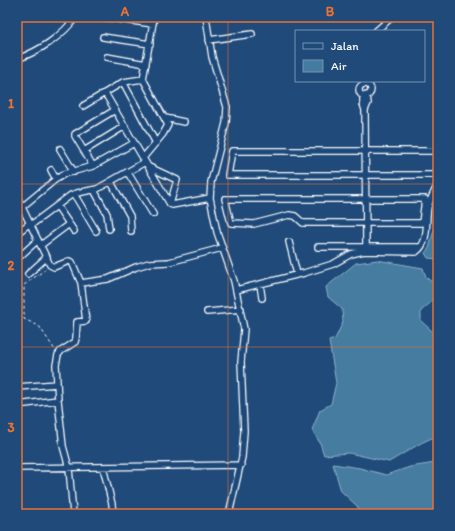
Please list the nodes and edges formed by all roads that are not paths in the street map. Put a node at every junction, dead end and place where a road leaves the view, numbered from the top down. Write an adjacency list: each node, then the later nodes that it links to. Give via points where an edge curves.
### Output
1 (76, 17): 13 (street, via 42,47)
2 (102, 17): 6 (street)
3 (154, 17): 6 (street)
4 (206, 17): 10 (street)
5 (392, 17): 7 (street)
6 (153, 24): 11 (street)
7 (377, 30)
8 (252, 34): 10 (street)
9 (102, 37): 11 (street)
10 (209, 40): 43 (street, via 227,112 211,182)
11 (150, 44): 14 (street)
12 (107, 57): 14 (street)
13 (17, 59)
14 (146, 64): 15 (street)
15 (143, 79): 16 (street); 22 (street)
16 (123, 82): 18 (street); 26 (street)
17 (365, 82): 19 (street, via 370,87 370,93); 19 (street, via 359,88 360,93)
18 (105, 93): 20 (street); 21 (street)
19 (365, 95): 29 (street, via 368,103 365,110)
20 (83, 106)
21 (115, 110): 24 (street); 28 (street, via 75,134)
22 (165, 118): 23 (street); 26 (street, via 168,128)
23 (184, 122)
24 (124, 126): 25 (street); 28 (street)
25 (134, 143): 31 (street); 32 (street)
26 (156, 143): 31 (street)
27 (60, 149): 34 (street)
28 (84, 150): 32 (street)
29 (365, 151): 30 (street); 36 (street); 36 (street, via 232,151 228,175)
30 (438, 151): 36 (street, via 437,175)
31 (145, 162): 35 (street); 45 (street); 45 (street, via 176,180)
32 (93, 166): 34 (street)
33 (51, 170): 37 (street)
34 (74, 172): 37 (street)
35 (128, 172): 38 (street); 48 (street)
36 (365, 175): 44 (street)
37 (56, 179): 47 (street)
38 (111, 182): 40 (street); 55 (street, via 130,216)
39 (438, 184): 66 (street, via 427,209 427,224 421,249 416,252 364,251 351,254 333,264)
40 (94, 190): 41 (street); 52 (street, via 107,214)
41 (74, 194): 46 (street); 54 (street)
42 (17, 197): 47 (street)
43 (210, 198): 45 (street); 62 (street)
44 (365, 199): 49 (street); 49 (street, via 424,199 422,223); 49 (street, via 225,199 231,223 254,224 289,215 295,216 303,223)
45 (170, 204)
46 (57, 206): 50 (street); 51 (street)
47 (20, 207): 50 (street)
48 (153, 214)
49 (366, 223): 60 (street)
50 (30, 224): 56 (street); 57 (street)
51 (69, 224): 53 (street); 57 (street)
52 (109, 229)
53 (74, 231)
54 (96, 231)
55 (131, 231)
56 (17, 233)
57 (39, 242): 63 (street); 64 (street)
58 (289, 242): 66 (street)
59 (318, 247): 60 (street)
60 (366, 247): 61 (street)
61 (418, 247)
62 (222, 248): 67 (street, via 169,262 149,263 108,280); 69 (street)
63 (47, 256): 65 (street); 67 (street, via 50,265 54,267 72,262)
64 (19, 257)
65 (28, 274)
66 (297, 274): 68 (street)
67 (81, 283): 73 (street, via 86,320 77,322 75,342 58,355)
68 (260, 284): 69 (street); 70 (street)
69 (236, 290): 71 (street)
70 (262, 298)
71 (241, 309): 72 (street); 77 (street, via 244,336 241,362 244,431)
72 (207, 312)
73 (57, 384): 74 (street); 75 (street)
74 (17, 387)
75 (58, 400): 76 (street); 80 (street, via 63,446)
76 (17, 404)
77 (241, 465): 78 (street); 83 (street)
78 (103, 467): 80 (street); 82 (street)
79 (17, 468): 80 (street)
80 (69, 468): 81 (street)
81 (73, 514)
82 (113, 514)
83 (229, 514)

